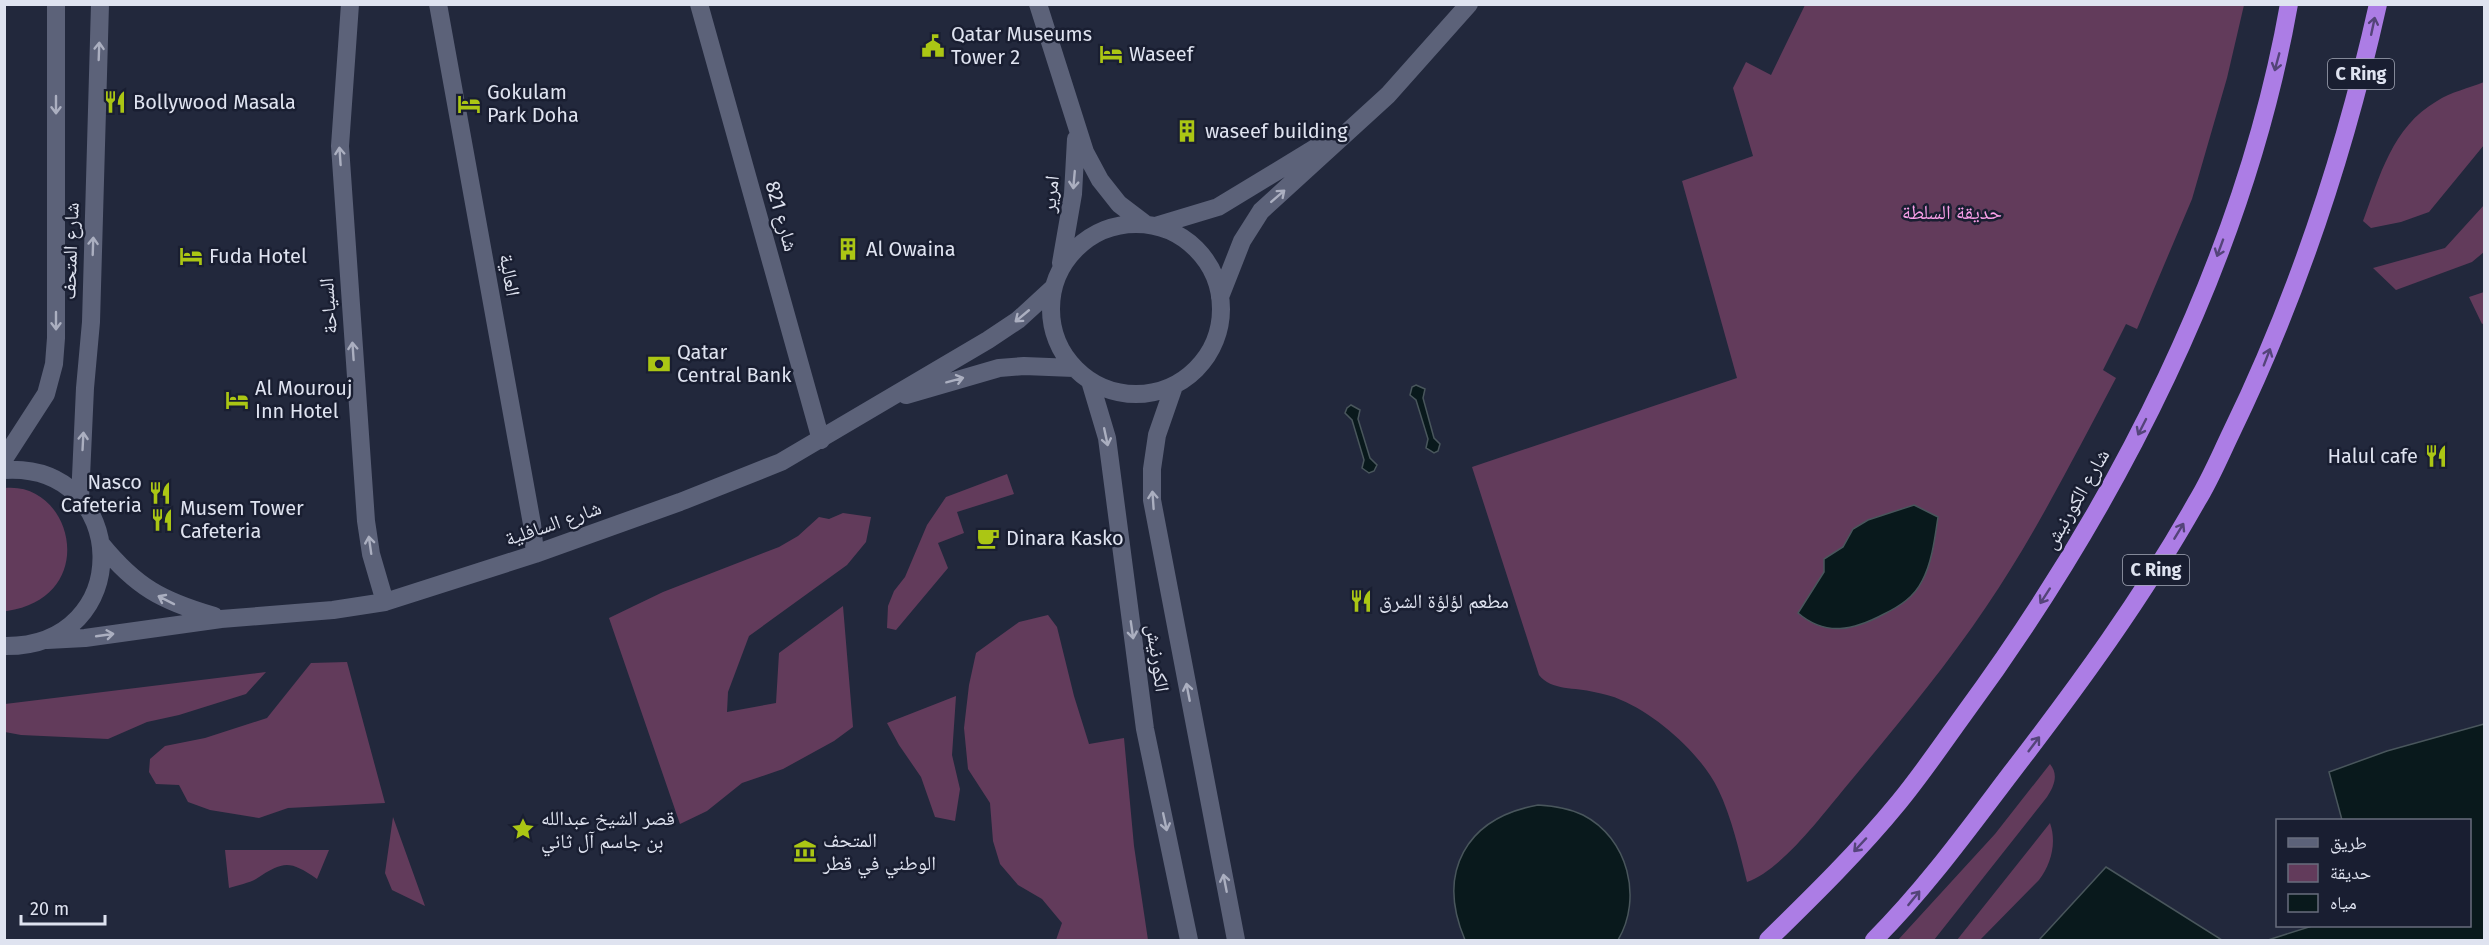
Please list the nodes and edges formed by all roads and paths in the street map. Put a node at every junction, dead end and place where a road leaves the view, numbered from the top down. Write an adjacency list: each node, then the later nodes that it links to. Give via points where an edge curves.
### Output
1 (56, 4): 21 (street, شارع المتحف, one-way to 21, via 54,364 46,394)
2 (100, 4): 23 (street, شارع المتحف, one-way to 2, via 91,322)
3 (350, 4): 26 (street, السياحة, one-way to 3, via 366,521 340,146)
4 (438, 4): 25 (street, العالية)
5 (699, 4): 20 (street, شارع 821)
6 (1038, 4): 11 (street, امرير)
7 (1469, 4): 10 (street, via 1421,61)
8 (2289, 4): 32 (highway, شارع الكورنيش, one-way to 32, via 2250,162 2219,252 2179,348 2106,497 2000,664 1899,802)
9 (2378, 4): 33 (highway, C Ring, one-way to 9, via 1912,902 2038,739 2123,623 2198,500 2261,370 2313,236)
10 (1363, 119): 12 (street, via 1218,207); 15 (street, one-way to 10, via 1242,241 1261,211)
11 (1076, 122): 12 (street, امرير, via 1085,152 1100,180 1119,204); 13 (street, امرير, one-way to 13, via 1073,194)
12 (1150, 224): 13 (street, via 1113,227 1092,236 1074,250); 15 (street, via 1176,233 1194,246 1208,263)
13 (1060, 269): 14 (street)
14 (1053, 288): 16 (street, via 1054,331); 19 (street, شارع السافلية, one-way to 19, via 1011,325)
15 (1220, 297): 18 (street, via 1215,342 1205,360)
16 (1074, 368): 17 (street); 19 (street, شارع السافلية, one-way to 16, via 999,368)
17 (1090, 381): 18 (street, via 1106,389 1140,394); 30 (street, الكورنيش, one-way to 30, via 1107,438 1145,729)
18 (1174, 386): 31 (street, الكورنيش, one-way to 18, via 1152,500 1158,435)
19 (879, 403): 20 (street, شارع السافلية)
20 (821, 440): 25 (street, شارع السافلية, via 743,478)
21 (4, 459)
22 (4, 470): 23 (street, via 42,473)
23 (80, 499): 24 (street, via 90,513)
24 (101, 544): 27 (street, شارع السافلية, one-way to 24, via 155,594 135,580); 28 (street, via 102,564 90,602 79,618)
25 (536, 554): 26 (street, شارع السافلية)
26 (385, 602): 27 (street, شارع السافلية)
27 (221, 619): 28 (street, شارع السافلية, one-way to 27)
28 (47, 640): 29 (street)
29 (4, 646)
30 (1189, 940)
31 (1236, 940)
32 (1768, 940)
33 (1874, 940)

